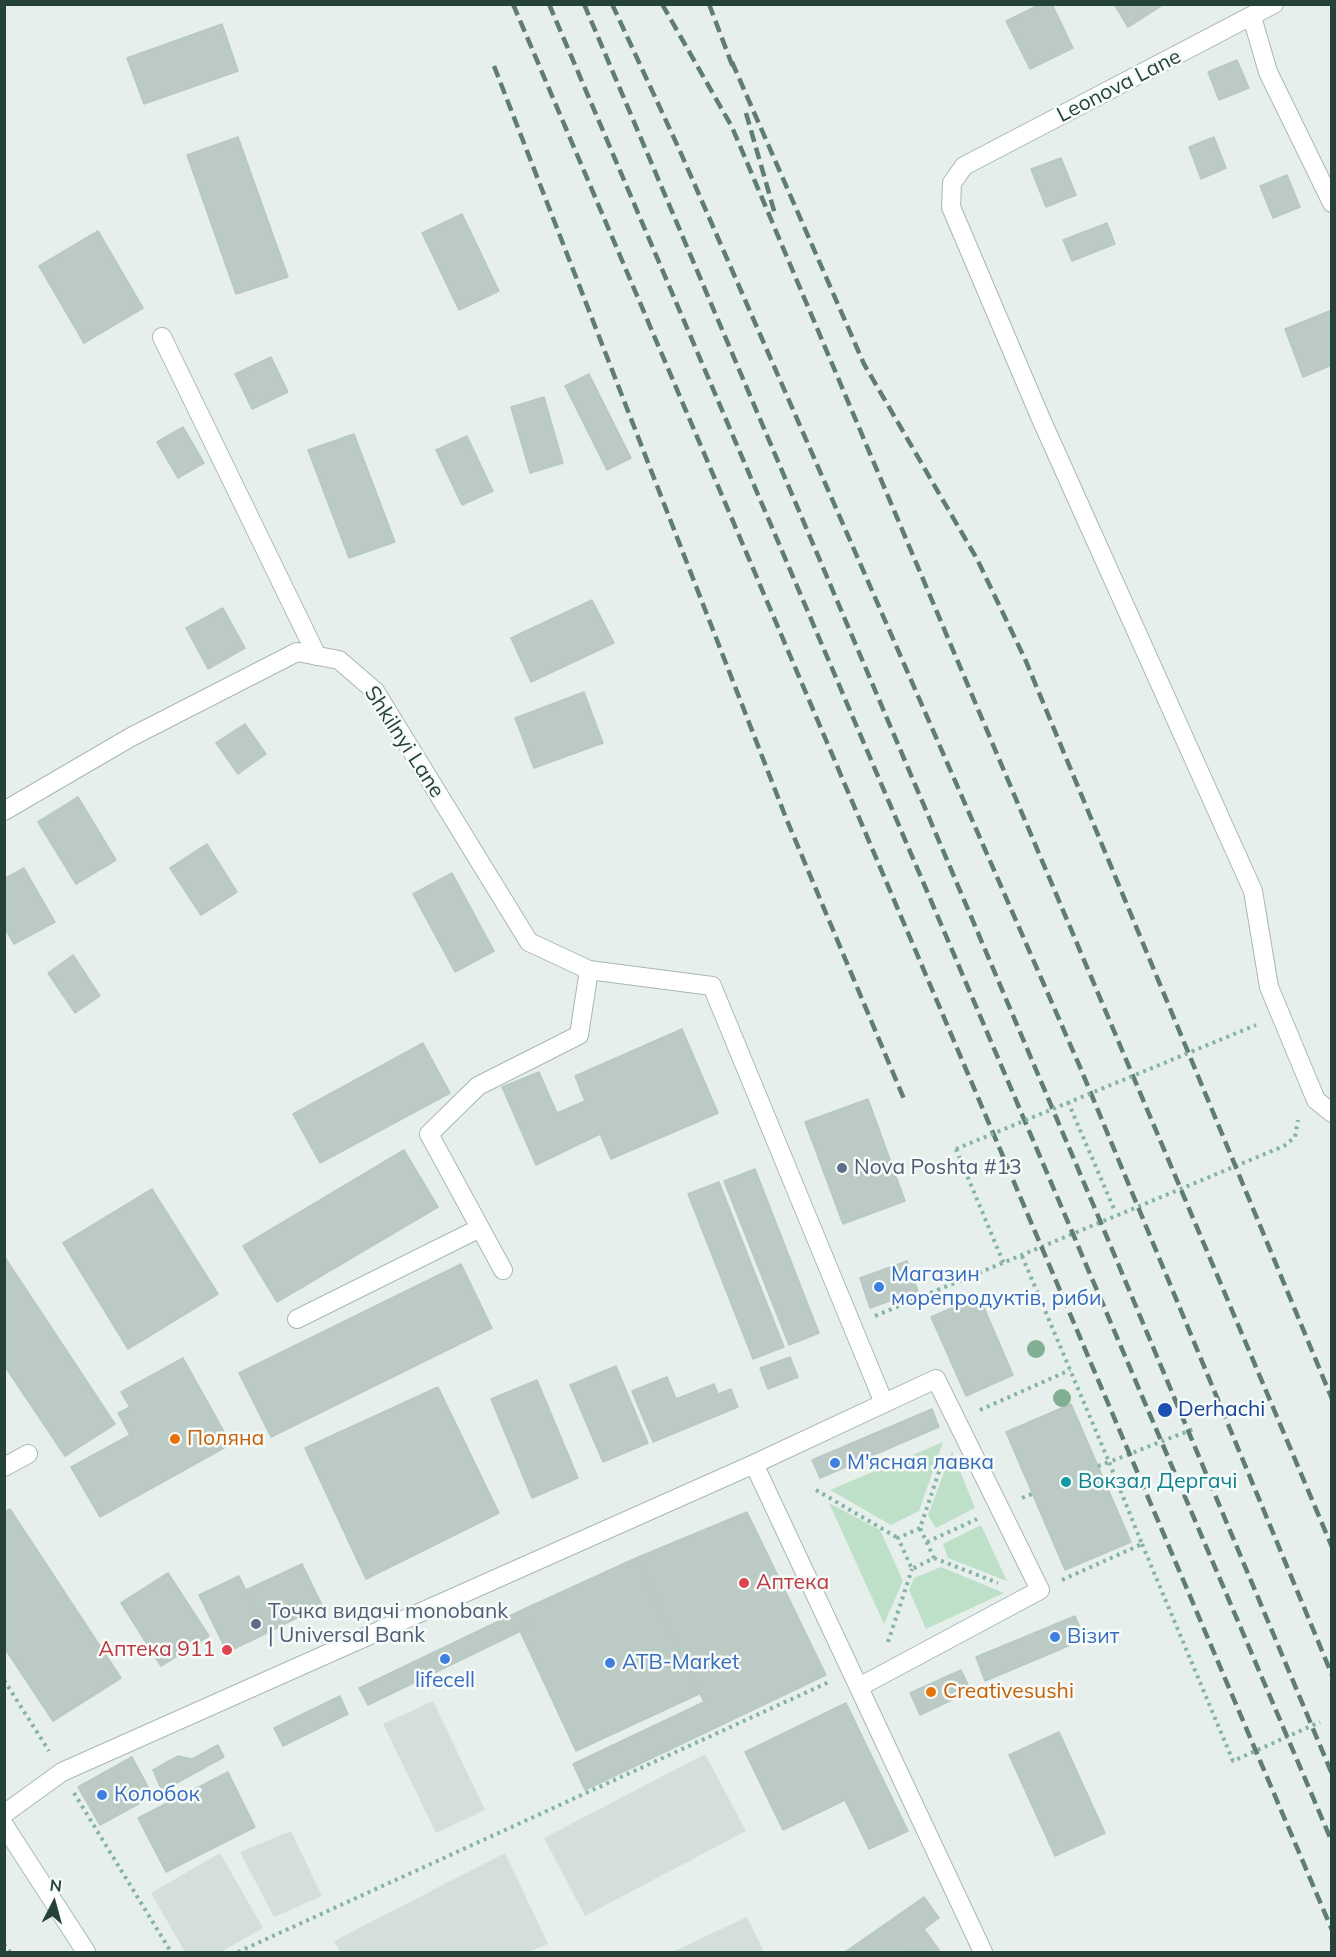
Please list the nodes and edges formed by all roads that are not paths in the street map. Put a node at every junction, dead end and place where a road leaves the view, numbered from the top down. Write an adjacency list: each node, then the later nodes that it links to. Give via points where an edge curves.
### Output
1 (1274, 4): 2 (street, Leonova Lane)
2 (1252, 16): 3 (street, via 1268,72); 8 (street, Leonova Lane, via 964,166 952,183 951,207 1041,419 1253,891 1269,987 1316,1100)
3 (1332, 203)
4 (162, 337): 5 (street)
5 (317, 656): 6 (street, Shkilnyi Lane, via 297,652 131,736); 7 (street, Shkilnyi Lane, via 339,660 375,691 529,942)
6 (4, 811)
7 (589, 970): 9 (street, via 579,1035 478,1086 429,1134); 12 (street, Shkilnyi Lane, via 712,986)
8 (1332, 1113)
9 (480, 1228): 10 (street); 11 (street)
10 (503, 1270)
11 (297, 1319)
12 (884, 1403): 14 (street); 16 (street, via 936,1379 1035,1592 877,1677)
13 (28, 1454): 15 (street)
14 (754, 1464): 16 (street); 17 (street, via 62,1772)
15 (4, 1467)
16 (855, 1680): 20 (street)
17 (4, 1814)
18 (4, 1825): 19 (street)
19 (86, 1953)
20 (983, 1953)

